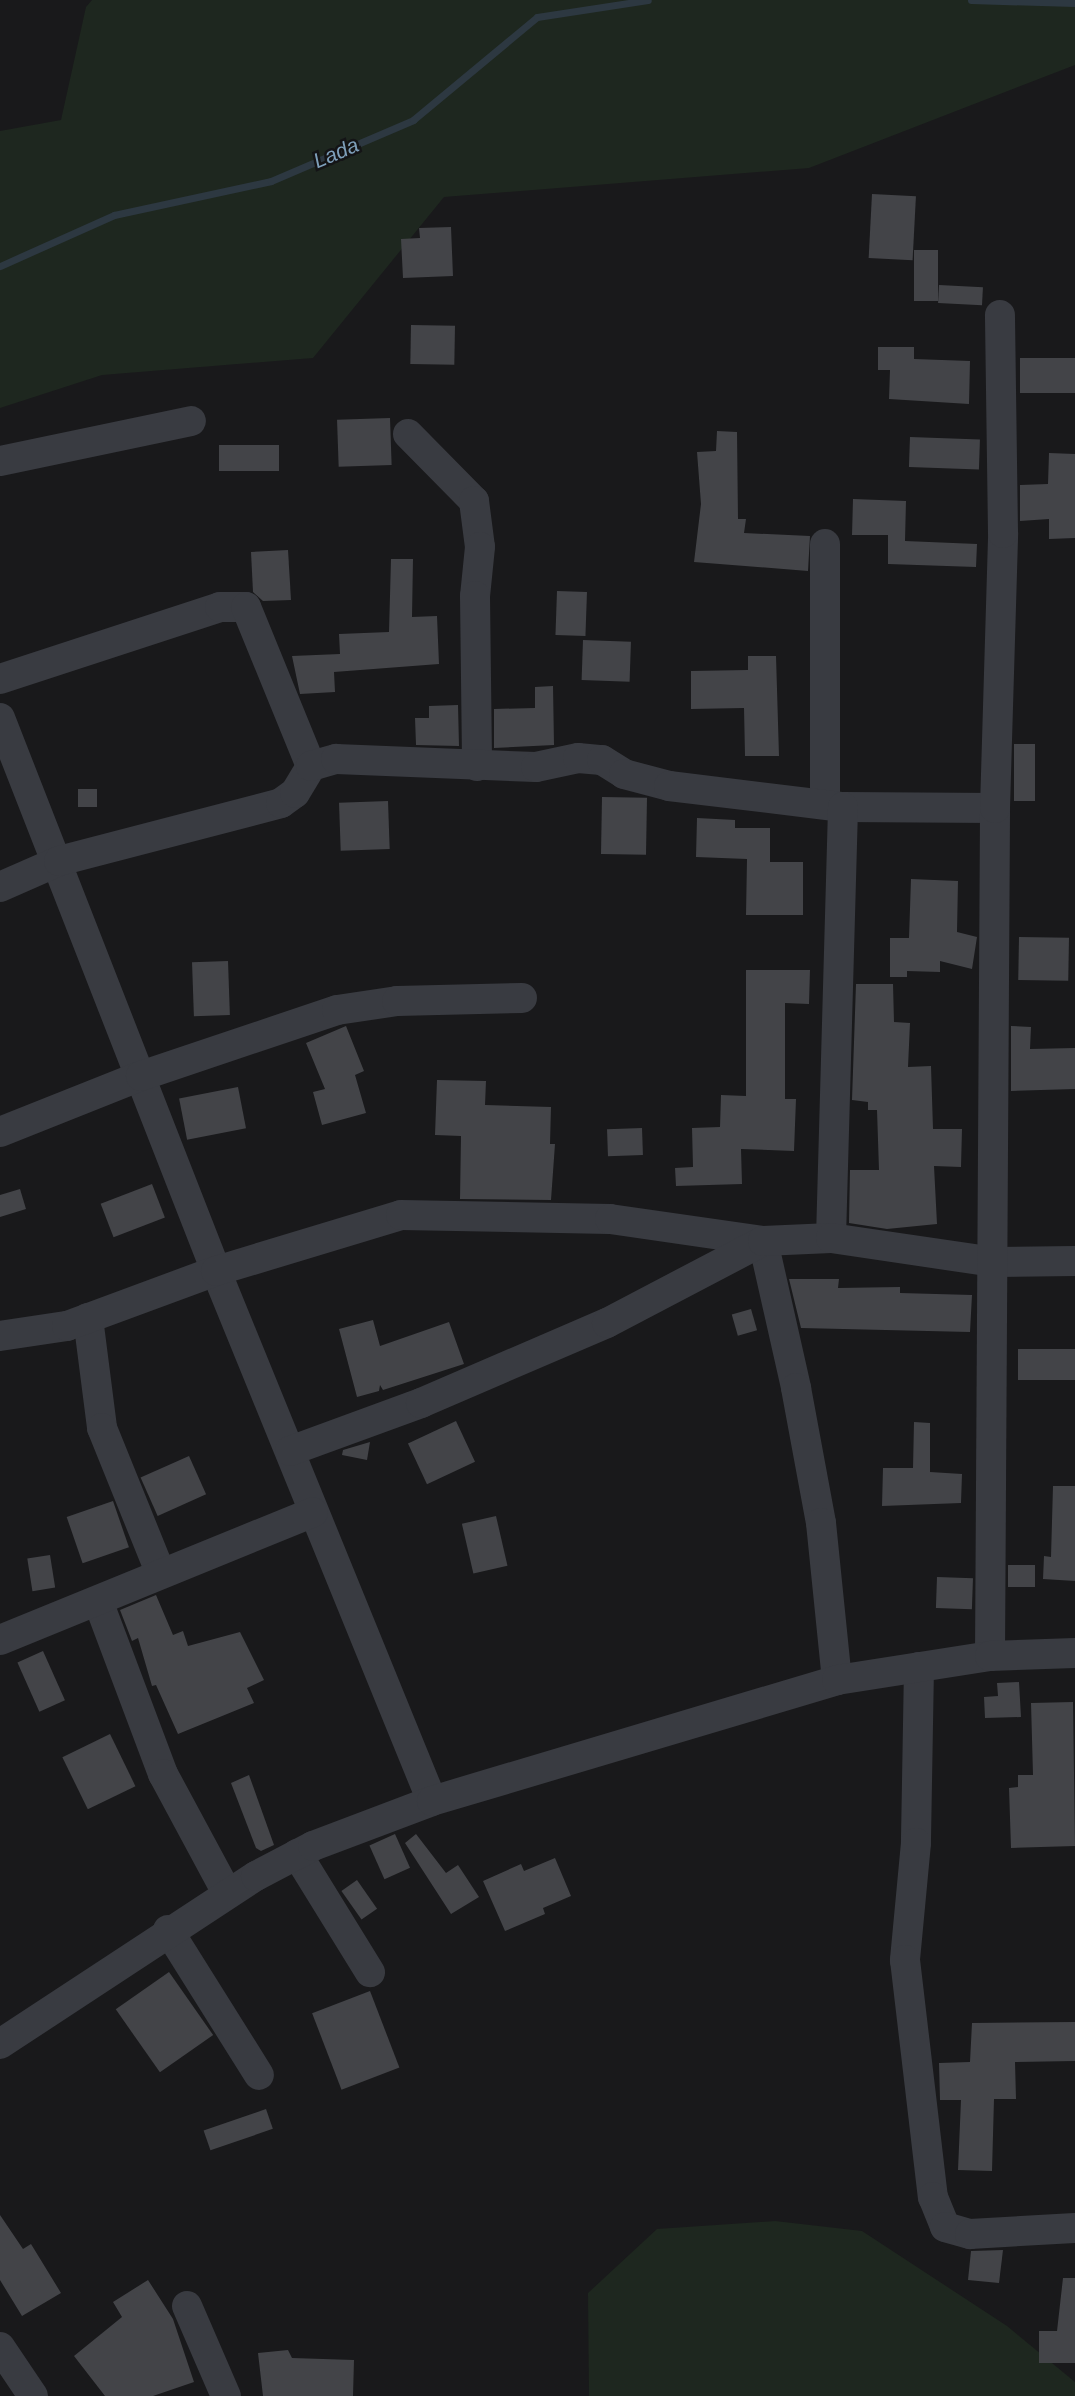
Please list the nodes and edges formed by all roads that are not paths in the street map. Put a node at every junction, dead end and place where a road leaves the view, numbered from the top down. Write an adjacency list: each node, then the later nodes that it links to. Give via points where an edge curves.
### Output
1 (1000, 315): 11 (street, via 1003,533)
2 (191, 421): 4 (street)
3 (408, 434): 9 (street, via 474,501 480,547 475,596)
4 (0, 461)
5 (825, 544): 10 (street)
6 (0, 679): 8 (street, via 220,607 246,607)
7 (0, 718): 12 (street)
8 (311, 766): 9 (street, via 336,759); 12 (street, via 295,793 281,803)
9 (477, 766): 10 (street, via 536,767 578,758 602,760 624,774 669,786)
10 (834, 805): 11 (street); 17 (street)
11 (995, 808): 20 (street)
12 (59, 861): 13 (street); 15 (street)
13 (0, 887)
14 (522, 998): 15 (street, via 397,1001 337,1010)
15 (141, 1076): 16 (street); 21 (street)
16 (0, 1132)
17 (831, 1238): 18 (street); 20 (street)
18 (763, 1241): 21 (street, via 610,1219 401,1215); 24 (street, via 607,1323 421,1403); 32 (street, via 821,1523)
19 (1075, 1261): 20 (street)
20 (993, 1262): 30 (street)
21 (216, 1271): 22 (street); 24 (street)
22 (88, 1318): 23 (street); 26 (street, via 102,1428)
23 (0, 1336)
24 (290, 1451): 25 (street)
25 (313, 1512): 26 (street); 33 (street)
26 (161, 1574): 27 (street)
27 (98, 1601): 28 (street); 35 (street, via 163,1774)
28 (0, 1640)
29 (1075, 1653): 30 (street)
30 (990, 1656): 31 (street)
31 (919, 1667): 32 (street); 40 (street, via 916,1843 905,1960 933,2197 945,2227 970,2234)
32 (837, 1680): 33 (street)
33 (432, 1801): 34 (street)
34 (297, 1854): 35 (street); 37 (street)
35 (228, 1893): 36 (street)
36 (167, 1930): 38 (street); 39 (street)
37 (370, 1972)
38 (0, 2044)
39 (258, 2075)
40 (1075, 2228)
41 (187, 2306): 43 (street)
42 (5, 2366): 44 (street)
43 (213, 2391)
44 (33, 2396)

